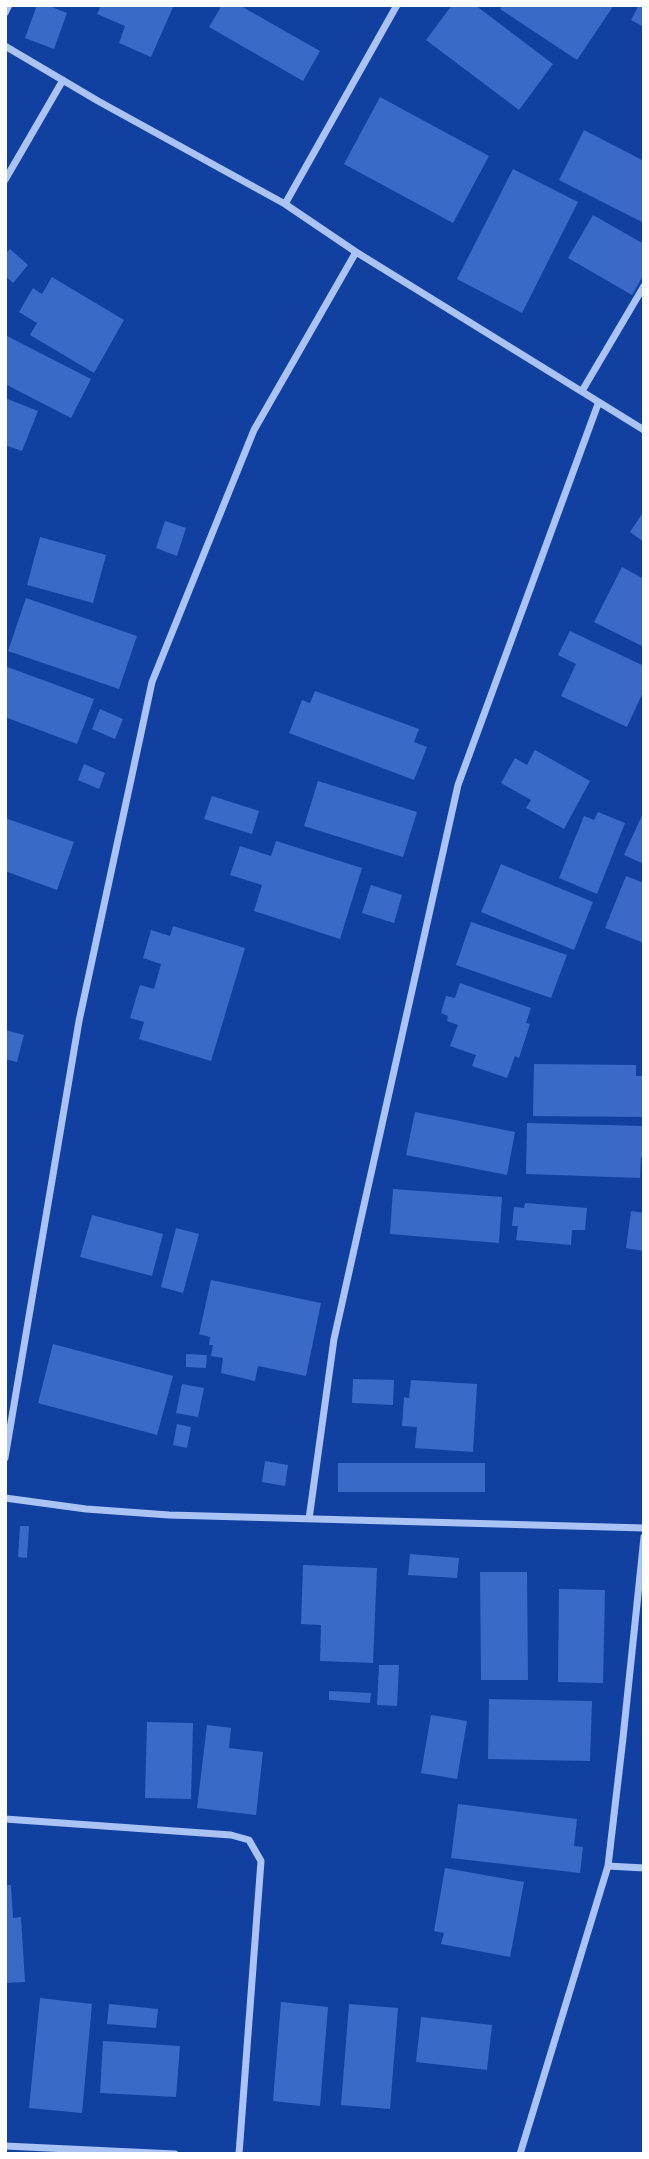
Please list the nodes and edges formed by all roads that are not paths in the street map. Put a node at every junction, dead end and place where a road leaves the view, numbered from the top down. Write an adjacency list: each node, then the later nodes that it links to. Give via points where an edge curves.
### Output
1 (9, 5): 3 (street)
2 (397, 5): 7 (street)
3 (5, 13)
4 (5, 46): 5 (street)
5 (63, 80): 6 (street); 7 (street)
6 (5, 180)
7 (285, 204): 8 (street)
8 (356, 252): 10 (street); 13 (street, via 254,430 152,682 79,1021)
9 (644, 286): 10 (street)
10 (582, 391): 11 (street)
11 (598, 404): 12 (street); 15 (street, via 458,785 334,1339)
12 (644, 430)
13 (5, 1458)
14 (5, 1498): 15 (street, via 169,1515)
15 (309, 1519): 16 (street)
16 (644, 1528)
17 (644, 1537): 19 (street)
18 (5, 1819): 23 (street, via 249,1840 261,1861)
19 (607, 1866): 20 (street); 24 (street)
20 (644, 1868)
21 (5, 2146): 22 (street)
22 (175, 2154)
23 (239, 2154)
24 (520, 2154)

